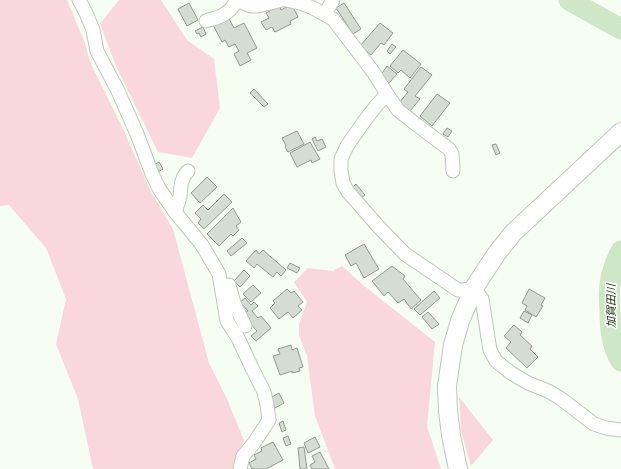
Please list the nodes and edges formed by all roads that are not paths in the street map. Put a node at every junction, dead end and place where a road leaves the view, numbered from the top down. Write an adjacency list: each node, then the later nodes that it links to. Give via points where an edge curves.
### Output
1 (79, 0): 12 (street, via 93,30 97,50 138,134 152,174)
2 (236, 0): 3 (street, via 250,6); 7 (street, via 230,11)
3 (281, 0)
4 (286, 0): 6 (street)
5 (333, 0): 6 (street)
6 (325, 14): 8 (street, via 333,19)
7 (206, 21)
8 (387, 94): 11 (street, via 398,110 449,149 452,154); 14 (street, via 347,146 341,159 343,183 348,192 405,254 458,290)
9 (621, 132): 14 (street, via 513,233)
10 (188, 171): 12 (street, via 180,184 180,196)
11 (453, 171)
12 (175, 212): 13 (street, via 202,245)
13 (220, 274): 15 (street, via 228,282); 17 (street, via 227,321 238,338 268,405 269,420 243,456)
14 (474, 288): 16 (street, via 482,299 490,350 496,361 528,383 560,398 594,424); 18 (street, via 452,345 447,386 451,435)
15 (245, 326)
16 (621, 430)
17 (240, 469)
18 (458, 469)

